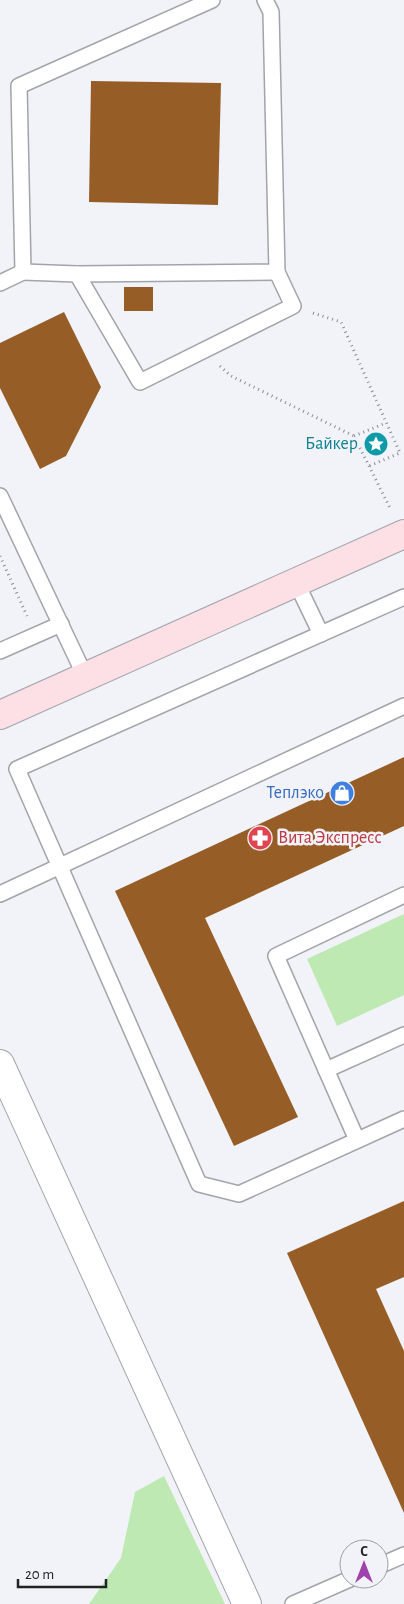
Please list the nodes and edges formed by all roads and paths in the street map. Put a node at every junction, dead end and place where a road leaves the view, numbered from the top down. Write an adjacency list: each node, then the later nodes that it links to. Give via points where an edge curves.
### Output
1 (212, 0): 3 (lane, via 19,86)
2 (265, 0): 4 (lane, via 272,12)
3 (23, 272): 5 (lane); 6 (lane)
4 (277, 272): 5 (lane); 7 (lane)
5 (77, 274): 8 (lane, via 140,382)
6 (0, 283)
7 (293, 306): 8 (lane); 9 (path, via 341,322)
8 (203, 350): 10 (path, via 231,376)
9 (386, 423): 10 (path); 11 (path, via 400,453)
10 (354, 436): 11 (path)
11 (369, 466): 13 (path, via 388,508)
12 (0, 496): 18 (lane)
13 (396, 505)
14 (404, 534): 16 (main road)
15 (0, 556): 20 (path)
16 (296, 582): 19 (lane); 22 (main road)
17 (404, 597): 19 (lane)
18 (61, 624): 20 (lane); 22 (lane)
19 (322, 634): 25 (lane, via 18,768)
20 (36, 635): 21 (lane)
21 (0, 651)
22 (85, 676): 24 (main road)
23 (404, 706): 25 (lane)
24 (0, 715)
25 (61, 867): 26 (lane); 32 (lane, via 199,1184 238,1194)
26 (0, 894)
27 (404, 895): 30 (lane, via 276,956)
28 (404, 1035): 30 (lane)
29 (0, 1064): 36 (street)
30 (326, 1070): 32 (lane)
31 (404, 1119): 32 (lane)
32 (357, 1140)
33 (404, 1555): 34 (lane)
34 (389, 1562)
35 (339, 1584): 37 (lane)
36 (247, 1604)
37 (292, 1604)

